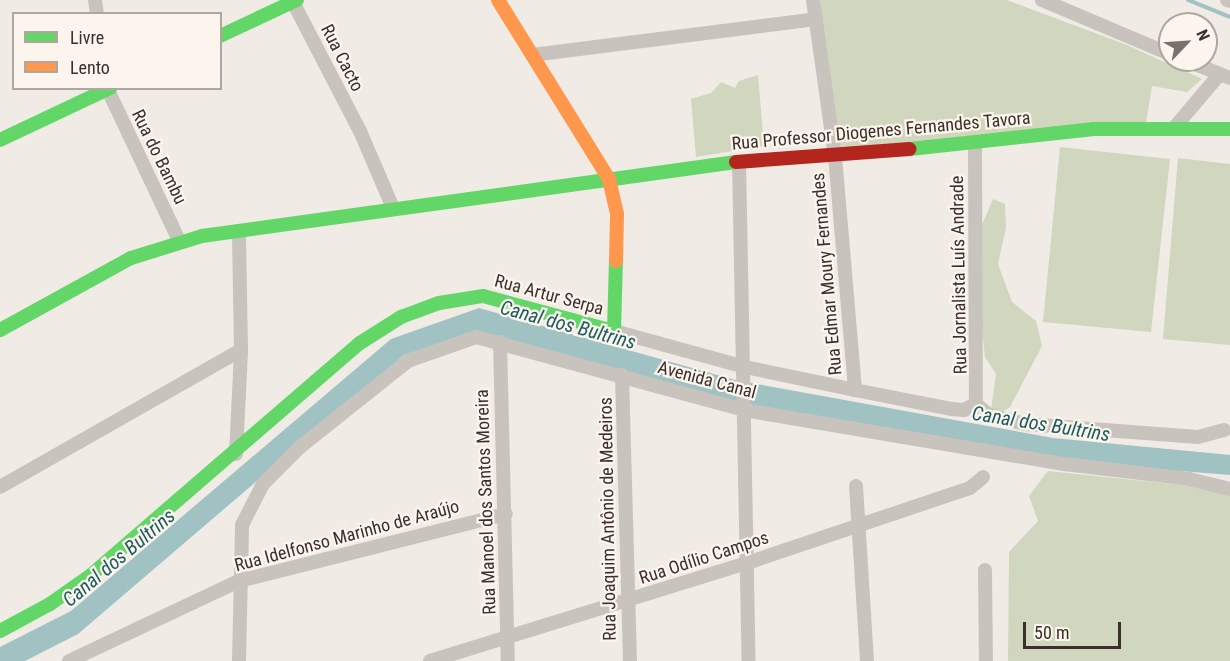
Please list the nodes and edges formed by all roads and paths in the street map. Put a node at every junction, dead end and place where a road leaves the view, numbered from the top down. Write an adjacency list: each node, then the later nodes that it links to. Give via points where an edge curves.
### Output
1 (498, 0): 8 (street)
2 (813, 0): 5 (street, Rua Edmar Moury Fernandes)
3 (1042, 0): 7 (street)
4 (295, 1): 6 (street); 19 (street, Rua Cacto, via 360,131)
5 (816, 19): 8 (street); 16 (street, Rua Edmar Moury Fernandes)
6 (222, 35)
7 (1158, 49)
8 (532, 55): 18 (street)
9 (1224, 76): 12 (street)
10 (106, 90): 14 (street)
11 (108, 90): 21 (street, Rua do Bambu)
12 (1174, 128): 13 (street, Rua Professor Diogenes Fernandes Tavora); 15 (street, Rua Professor Diogenes Fernandes Tavora, via 1085,130)
13 (1230, 129)
14 (0, 140)
15 (975, 145): 16 (street, Rua Professor Diogenes Fernandes Tavora); 29 (street, Rua Jornalista Luís Andrade)
16 (836, 156): 17 (street, Rua Professor Diogenes Fernandes Tavora); 28 (street, Rua Edmar Moury Fernandes)
17 (739, 162): 18 (street, Rua Professor Diogenes Fernandes Tavora); 26 (street)
18 (609, 179): 19 (street, Rua Professor Diogenes Fernandes Tavora); 23 (street, via 617,214)
19 (393, 208): 20 (street, Rua Professor Diogenes Fernandes Tavora)
20 (239, 231): 21 (street, Rua Professor Diogenes Fernandes Tavora); 25 (street)
21 (179, 240): 22 (street, Rua Professor Diogenes Fernandes Tavora, via 115,266)
22 (0, 330)
23 (614, 331): 26 (street, Rua Artur Serpa); 32 (street, Rua Artur Serpa, via 493,297 458,298 419,309 360,343)
24 (500, 342): 27 (street, Avenida Canal); 37 (street, Rua Manoel dos Santos Moreira); 41 (street, Avenida Canal, via 476,337 408,361 300,447 263,484 244,517)
25 (241, 350): 32 (street); 35 (street)
26 (745, 373): 28 (street, Rua Artur Serpa); 30 (street)
27 (622, 375): 30 (street, Avenida Canal); 42 (street, Rua Joaquim Antônio de Medeiros)
28 (855, 390): 29 (street, Rua Artur Serpa, via 952,409 964,410)
29 (976, 404): 31 (street, via 989,415 1024,424 1198,437)
30 (744, 408): 36 (street, Avenida Canal); 39 (street)
31 (1224, 430)
32 (236, 454): 43 (street, Rua Artur Serpa, via 92,575)
33 (983, 477): 38 (street, Rua Odílio Campos, via 970,488)
34 (856, 486): 38 (street)
35 (0, 487)
36 (1230, 489)
37 (506, 514): 41 (street, Rua Idelfonso Marinho de Araújo); 44 (street, Rua Manoel dos Santos Moreira)
38 (859, 525): 39 (street, Rua Odílio Campos); 52 (street)
39 (747, 563): 42 (street, Rua Odílio Campos); 51 (street)
40 (985, 570): 53 (street)
41 (239, 582): 45 (street, Rua Idelfonso Marinho de Araújo); 47 (street)
42 (628, 602): 44 (street, Rua Odílio Campos); 50 (street, Rua Joaquim Antônio de Medeiros)
43 (0, 631)
44 (507, 637): 48 (street, Rua Odílio Campos); 49 (street, Rua Manoel dos Santos Moreira)
45 (98, 654): 46 (street, Rua Idelfonso Marinho de Araújo)
46 (69, 661)
47 (239, 661)
48 (430, 661)
49 (508, 661)
50 (630, 661)
51 (749, 661)
52 (867, 661)
53 (986, 661)

